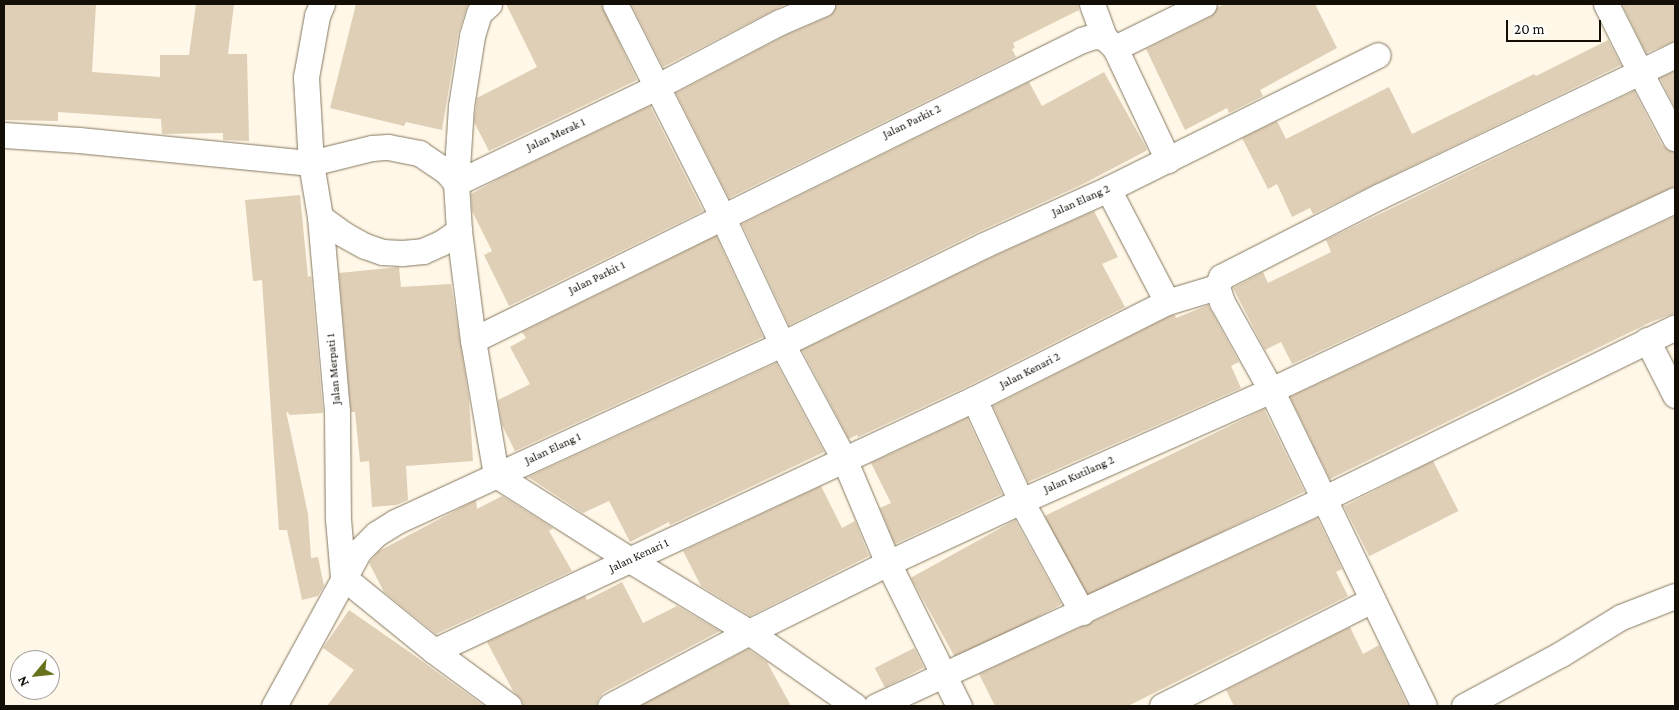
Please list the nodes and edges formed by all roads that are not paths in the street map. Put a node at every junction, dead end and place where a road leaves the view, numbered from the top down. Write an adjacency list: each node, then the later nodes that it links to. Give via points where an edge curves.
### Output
1 (322, 4): 16 (street, Jalan Merpati 1, via 306,77)
2 (489, 4): 17 (street, via 479,13 472,36 461,106)
3 (615, 4): 12 (street)
4 (822, 4): 12 (street, Jalan Merak 1, via 780,22)
5 (1092, 4): 8 (street)
6 (1204, 4): 8 (street, Jalan Parkit 2)
7 (1606, 4): 11 (street)
8 (1109, 43): 15 (street); 20 (street, Jalan Parkit 2, via 1094,36 1082,40)
9 (1378, 55): 15 (street, Jalan Elang 2)
10 (1675, 55): 11 (street)
11 (1640, 72): 14 (street); 23 (street, via 1354,209 1221,277)
12 (656, 87): 17 (street, Jalan Merak 1); 20 (street)
13 (4, 135): 16 (street)
14 (1675, 138)
15 (1168, 160): 18 (street, Jalan Elang 2)
16 (311, 163): 17 (street, via 372,148 401,148 434,161); 21 (street, Jalan Merpati 1)
17 (456, 183): 22 (street)
18 (1108, 189): 24 (street); 28 (street, Jalan Elang 2, via 984,245)
19 (1675, 200): 29 (street, Jalan Kutilang 2)
20 (722, 216): 26 (street, Jalan Parkit 1); 28 (street)
21 (320, 217): 22 (street, via 343,234 382,252 423,250); 38 (street, Jalan Merpati 1, via 337,411 338,519)
22 (459, 231): 26 (street)
23 (1217, 287): 24 (street, Jalan Kenari 2); 29 (street)
24 (1167, 302): 31 (street, Jalan Kenari 2)
25 (1675, 327): 27 (street)
26 (473, 340): 33 (street)
27 (1648, 340): 30 (street); 34 (street)
28 (782, 344): 32 (street); 33 (street, Jalan Elang 1)
29 (1270, 390): 34 (street); 35 (street, Jalan Kutilang 2)
30 (1675, 395)
31 (974, 399): 32 (street, Jalan Kenari 2); 35 (street)
32 (844, 459): 36 (street, Jalan Kenari 1); 37 (street)
33 (496, 475): 36 (street); 38 (street, Jalan Elang 1, via 376,534 359,551)
34 (1324, 499): 40 (street); 41 (street)
35 (1021, 501): 37 (street, Jalan Kutilang 2); 41 (street)
36 (630, 560): 42 (street); 43 (street, Jalan Kenari 1)
37 (888, 563): 42 (street, Jalan Kutilang 2); 44 (street)
38 (343, 576): 43 (street); 45 (street, Jalan Elang 1)
39 (1675, 596): 53 (street, via 1621,617 1561,654)
40 (1372, 600): 51 (street); 52 (street)
41 (1082, 612): 44 (street)
42 (749, 632): 47 (street, Jalan Kutilang 2); 48 (street)
43 (434, 651): 46 (street)
44 (944, 675): 49 (street); 50 (street)
45 (274, 706)
46 (508, 706)
47 (610, 706)
48 (855, 706)
49 (876, 706)
50 (959, 706)
51 (1162, 706)
52 (1424, 706)
53 (1464, 706)

